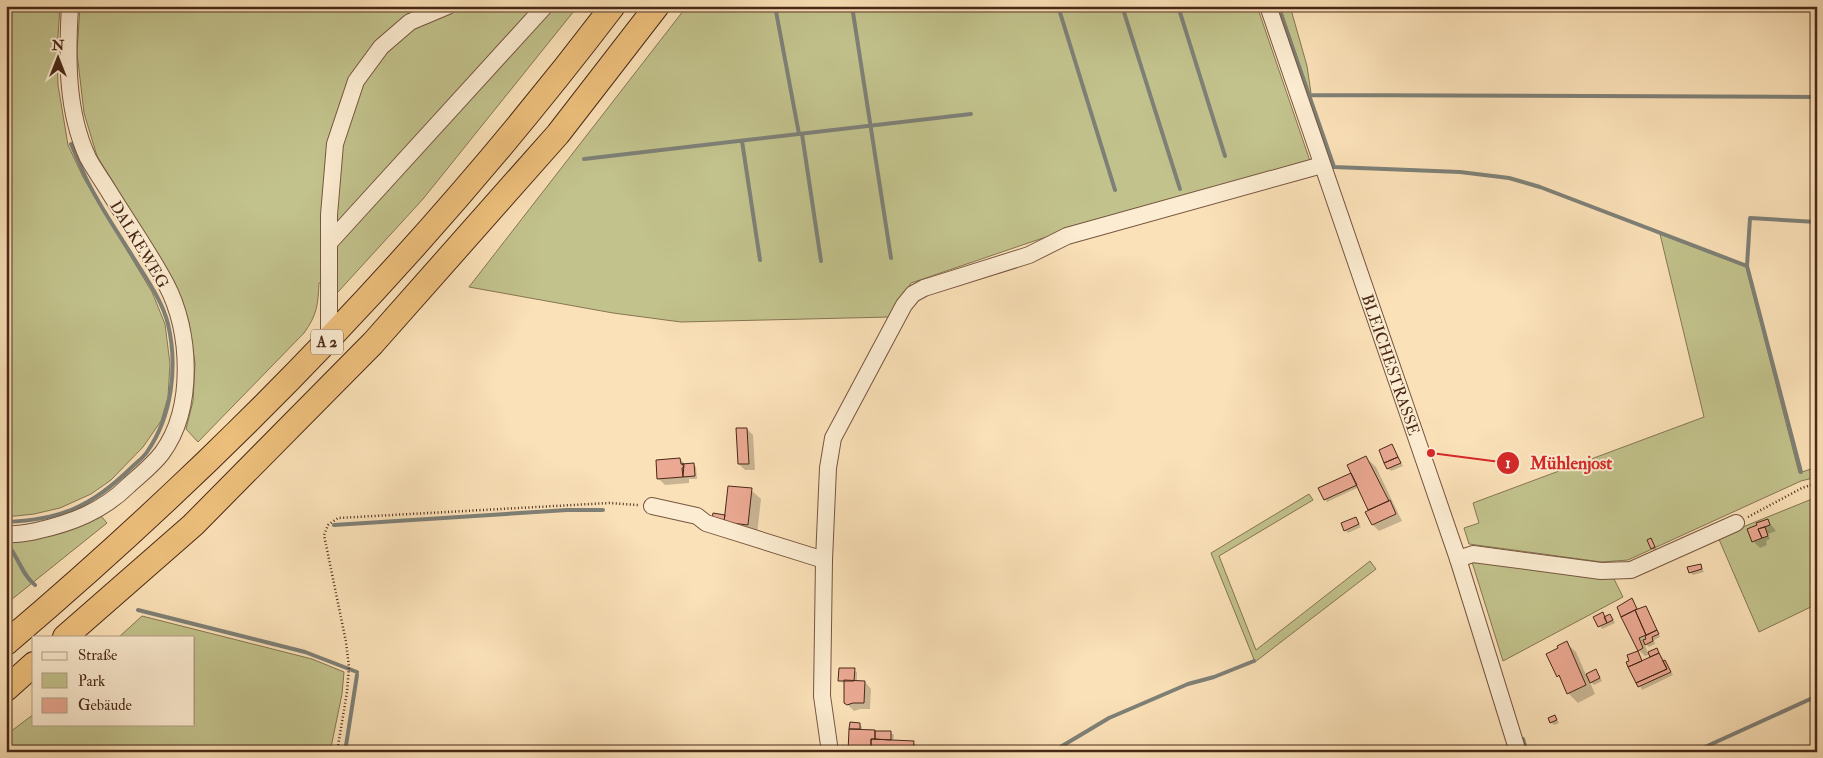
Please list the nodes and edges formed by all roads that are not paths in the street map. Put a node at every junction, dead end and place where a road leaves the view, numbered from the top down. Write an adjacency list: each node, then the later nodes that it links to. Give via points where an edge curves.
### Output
1 (70, 6): 12 (street, DALKEWEG, via 67,51 73,113 88,158 166,285 180,324 186,364 184,399 176,426 162,453 120,494 91,513 63,525)
2 (448, 6): 8 (street, via 410,22 381,47 356,81 335,144)
3 (545, 6): 8 (street)
4 (612, 6): 9 (highway, A 2, via 525,117 429,230)
5 (657, 6): 15 (highway, A 2, via 558,134 373,343 193,524)
6 (1268, 6): 7 (street, BLEICHESTRASSE)
7 (1322, 165): 13 (street, BLEICHESTRASSE); 14 (street, via 1067,236 1029,255 912,294 833,438 828,468)
8 (329, 243): 9 (street)
9 (329, 339): 16 (highway, A 2, via 161,505)
10 (652, 506): 14 (street, via 697,516 706,523)
11 (1736, 523): 13 (street, via 1631,570 1601,571 1473,554)
12 (6, 534)
13 (1458, 559): 20 (street, BLEICHESTRASSE)
14 (824, 560): 19 (street, via 822,696)
15 (66, 636)
16 (6, 643)
17 (32, 666): 18 (highway)
18 (6, 689)
19 (830, 752)
20 (1518, 752)

